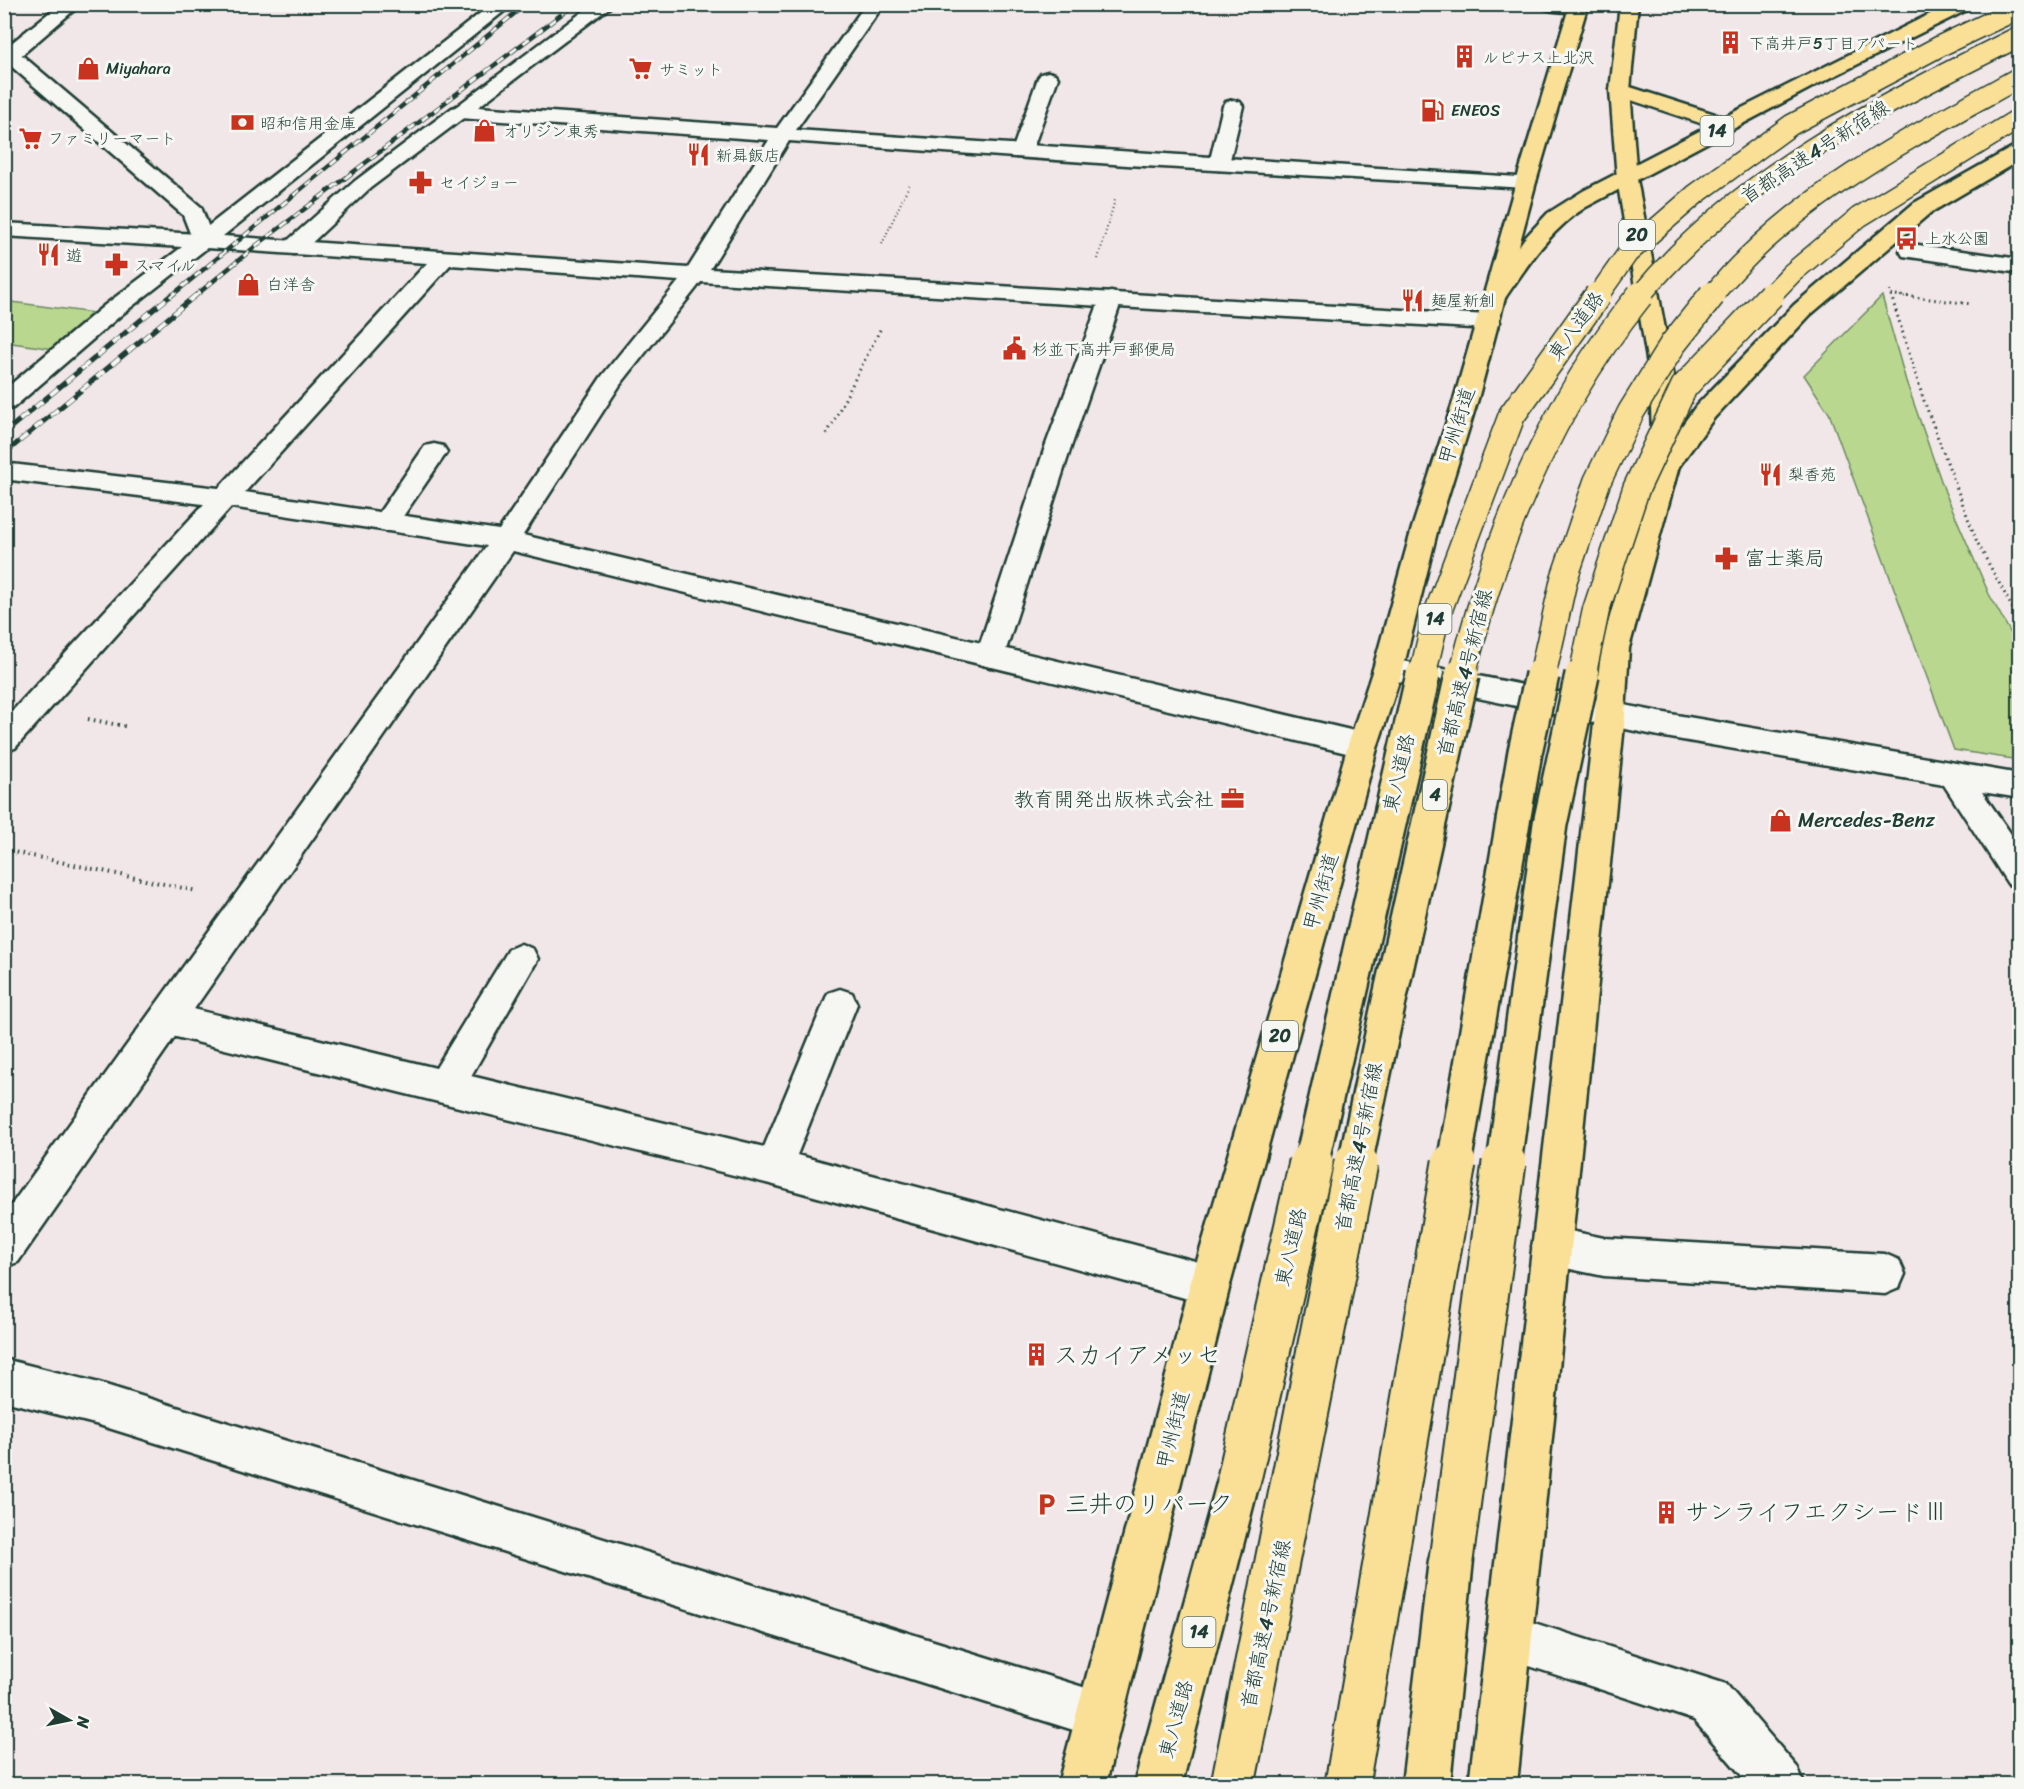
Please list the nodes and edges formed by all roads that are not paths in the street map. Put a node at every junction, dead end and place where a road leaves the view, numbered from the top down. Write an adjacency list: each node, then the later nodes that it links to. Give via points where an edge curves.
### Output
1 (72, 4): 11 (street)
2 (504, 4): 26 (street)
3 (605, 4): 16 (street)
4 (875, 4): 19 (street)
5 (1546, 4): 8 (street)
6 (1629, 4): 14 (main road, 20)
7 (1965, 4): 18 (main road, 14)
8 (1579, 5): 24 (main road, 甲州街道 / 20)
9 (2019, 8): 62 (main road, 東八道路 / 14, bridge, via 1791,125 1696,194 1628,253 1512,415 1436,618 1239,1479)
10 (2019, 36): 63 (main road, 首都高速4号新宿線 / 4, bridge, via 1911,91 1816,146 1740,199 1678,253 1604,343 1570,392 1531,464 1493,564 1465,666 1384,1020)
11 (6, 54): 26 (street, via 193,212)
12 (2019, 77): 64 (main road, 首都高速4号新宿線, bridge, via 1863,165 1789,219 1729,275 1673,344 1631,412 1597,482 1564,579 1525,752)
13 (1048, 78): 20 (street)
14 (1620, 90): 18 (main road); 23 (main road, 20)
15 (1233, 106): 22 (street)
16 (459, 112): 19 (street); 27 (street, via 362,185)
17 (2019, 118): 65 (main road, bridge, via 1859,217 1792,273 1684,387 1636,489 1596,610 1550,824 1451,1560)
18 (1727, 125): 23 (main road, 14)
19 (783, 134): 20 (street); 31 (street)
20 (1022, 151): 22 (street)
21 (2019, 151): 36 (main road, via 1922,208 1802,310 1705,412)
22 (1219, 164): 24 (street)
23 (1627, 179): 33 (main road, 14, via 1556,218 1527,251); 36 (main road, 20, via 1662,377)
24 (1526, 182): 33 (main road, 甲州街道 / 20)
25 (4, 229): 26 (street)
26 (203, 242): 27 (street); 34 (street, via 113,310)
27 (294, 246): 29 (street)
28 (1911, 251): 30 (street)
29 (443, 259): 31 (street); 38 (street)
30 (2019, 266)
31 (695, 275): 32 (street); 40 (street, via 611,381)
32 (1099, 298): 33 (street); 41 (street, via 1058,447)
33 (1493, 308): 42 (main road, 甲州街道 / 20, via 1425,528)
34 (4, 403)
35 (434, 452): 39 (street)
36 (1666, 466): 43 (main road, 20, via 1615,648)
37 (11, 472): 38 (street)
38 (227, 498): 39 (street); 44 (street)
39 (386, 522): 40 (street)
40 (506, 540): 41 (street); 51 (street)
41 (990, 656): 45 (street)
42 (1388, 669): 43 (street); 45 (main road, 甲州街道 / 20)
43 (1610, 715): 46 (street); 54 (main road, 20)
44 (4, 740)
45 (1363, 745): 57 (main road, 甲州街道 / 20)
46 (1955, 776): 47 (street); 48 (street)
47 (2019, 786)
48 (2019, 874)
49 (521, 959): 52 (street)
50 (840, 1004): 53 (street)
51 (168, 1018): 52 (street); 55 (street)
52 (445, 1086): 53 (street)
53 (774, 1167): 57 (street)
54 (1551, 1246): 56 (street, via 1604,1257); 59 (main road, 20)
55 (4, 1248)
56 (1885, 1274)
57 (1210, 1285): 60 (main road, 甲州街道 / 20)
58 (4, 1380): 60 (street, via 99,1404)
59 (1509, 1638): 66 (main road, 20); 67 (street, via 1709,1701)
60 (1099, 1714): 61 (main road, 甲州街道 / 20)
61 (1082, 1785)
62 (1158, 1785)
63 (1233, 1785)
64 (1347, 1785)
65 (1426, 1785)
66 (1493, 1785)
67 (1780, 1785)

